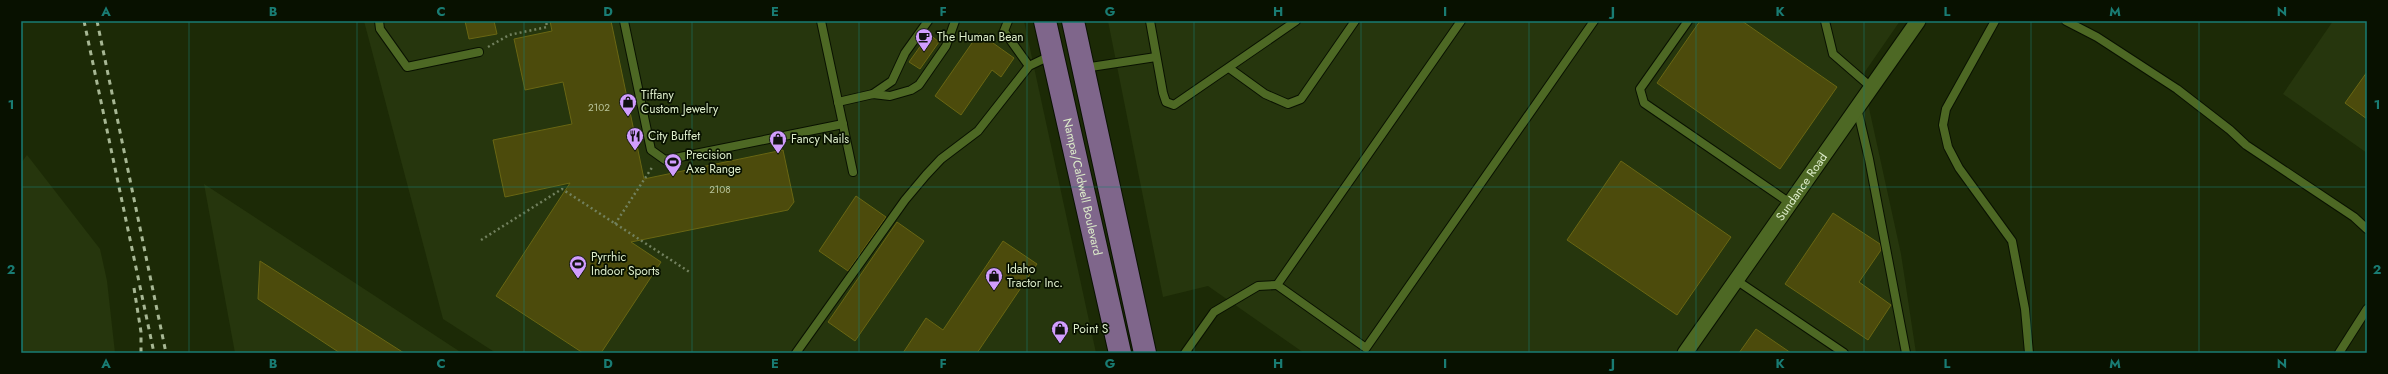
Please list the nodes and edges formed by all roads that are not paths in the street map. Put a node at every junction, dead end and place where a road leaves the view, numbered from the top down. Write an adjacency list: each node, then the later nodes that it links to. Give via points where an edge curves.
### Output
1 (379, 21): 19 (lane, via 380,29 407,67)
2 (624, 21): 29 (lane, via 651,150 665,160)
3 (821, 21): 27 (lane)
4 (928, 21): 26 (lane, via 905,53 892,81)
5 (955, 21): 26 (lane, via 946,46 918,85 911,90 890,96)
6 (1008, 21): 22 (lane, via 1004,31)
7 (1045, 21): 20 (main road, Nampa/Caldwell Boulevard)
8 (1073, 21): 23 (main road, Nampa/Caldwell Boulevard)
9 (1150, 21): 21 (lane)
10 (1296, 21): 24 (lane)
11 (1355, 21): 24 (lane, via 1301,99 1288,104 1265,94)
12 (1461, 21): 34 (lane)
13 (1594, 21): 34 (lane, via 1366,348)
14 (1688, 21): 31 (lane, via 1640,89 1644,103)
15 (1825, 21): 25 (lane, via 1834,54)
16 (1918, 21): 25 (street, Sundance Road)
17 (1995, 21): 43 (lane, via 1946,109 1943,125 1948,147 1959,168 2012,241 2025,309)
18 (2066, 21): 32 (lane, via 2097,37 2176,89 2246,145 2354,217)
19 (479, 52)
20 (1053, 55): 22 (lane); 37 (main road, Nampa/Caldwell Boulevard)
21 (1156, 57): 23 (lane); 24 (lane, via 1166,102 1174,105)
22 (1030, 66): 36 (lane, via 978,131 941,159 905,200)
23 (1083, 68): 38 (main road, Nampa/Caldwell Boulevard)
24 (1229, 68)
25 (1871, 87): 28 (street, Sundance Road)
26 (874, 94): 27 (lane)
27 (838, 102): 29 (lane)
28 (1857, 108): 31 (street, Sundance Road); 42 (lane)
29 (843, 124): 30 (lane)
30 (853, 172)
31 (1790, 203): 33 (street, Sundance Road)
32 (2367, 229)
33 (1736, 280): 40 (street, Sundance Road); 41 (lane)
34 (1278, 285): 39 (lane, via 1258,286 1214,312)
35 (2367, 309): 44 (lane)
36 (796, 353)
37 (1120, 353)
38 (1145, 353)
39 (1185, 353)
40 (1685, 353)
41 (1844, 353)
42 (1906, 353)
43 (2029, 353)
44 (2339, 353)

